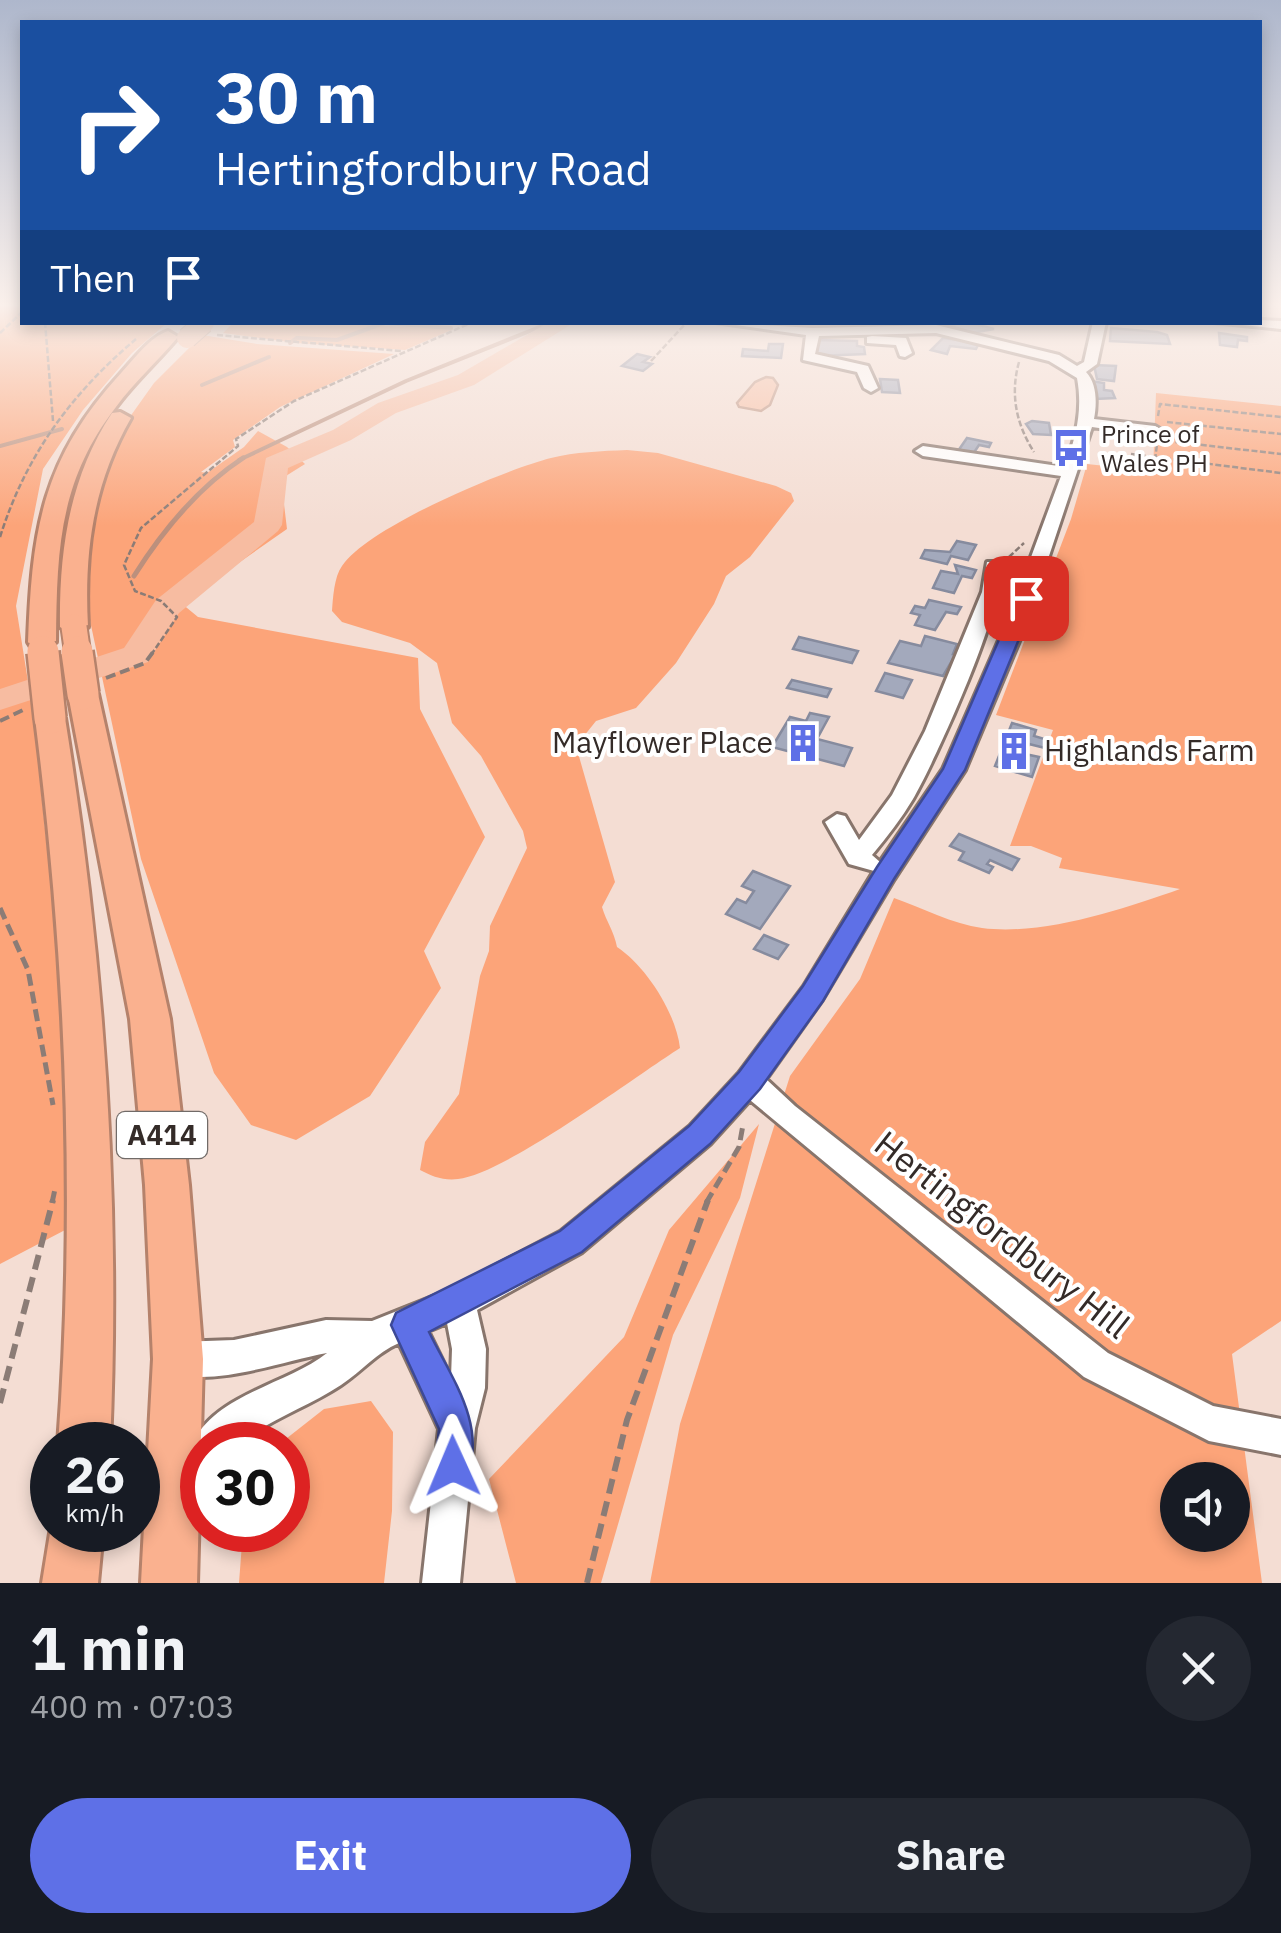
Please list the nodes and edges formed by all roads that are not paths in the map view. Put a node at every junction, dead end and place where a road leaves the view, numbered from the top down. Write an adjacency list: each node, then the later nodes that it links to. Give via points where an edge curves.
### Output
1 (132, 378): 11 (highway, A414, bridge, via 75,452 45,546 42,642)
2 (149, 378): 11 (highway, A414, bridge, via 100,454 78,528 71,576)
3 (867, 378): 5 (street)
4 (1082, 378): 6 (street, via 1089,393)
5 (872, 388)
6 (1086, 422): 7 (street); 9 (street)
7 (1156, 430)
8 (922, 451): 9 (street)
9 (1071, 474): 14 (street, via 969,738 928,814)
10 (993, 566): 13 (street, via 991,592 921,768)
11 (80, 696): 19 (highway, A414, via 150,1019); 20 (highway, A414, via 72,858 94,1140 94,1317)
12 (837, 822): 13 (street)
13 (858, 858): 14 (street)
14 (885, 873): 15 (street, via 813,994)
15 (750, 1081): 16 (street, via 700,1135 571,1242); 24 (street, Hertingfordbury Hill, via 1096,1365 1209,1423)
16 (460, 1302): 17 (street); 23 (street, via 469,1349)
17 (408, 1325): 18 (street); 23 (street)
18 (372, 1338): 19 (street, via 326,1336 234,1358); 22 (street, via 330,1373)
19 (178, 1360): 21 (highway, A414)
20 (86, 1422)
21 (184, 1422)
22 (238, 1422)
23 (457, 1428): 29 (street)
24 (1281, 1436)
25 (180, 1519): 28 (highway, A414)
26 (74, 1552): 27 (highway)
27 (70, 1583)
28 (169, 1583)
29 (442, 1583)

